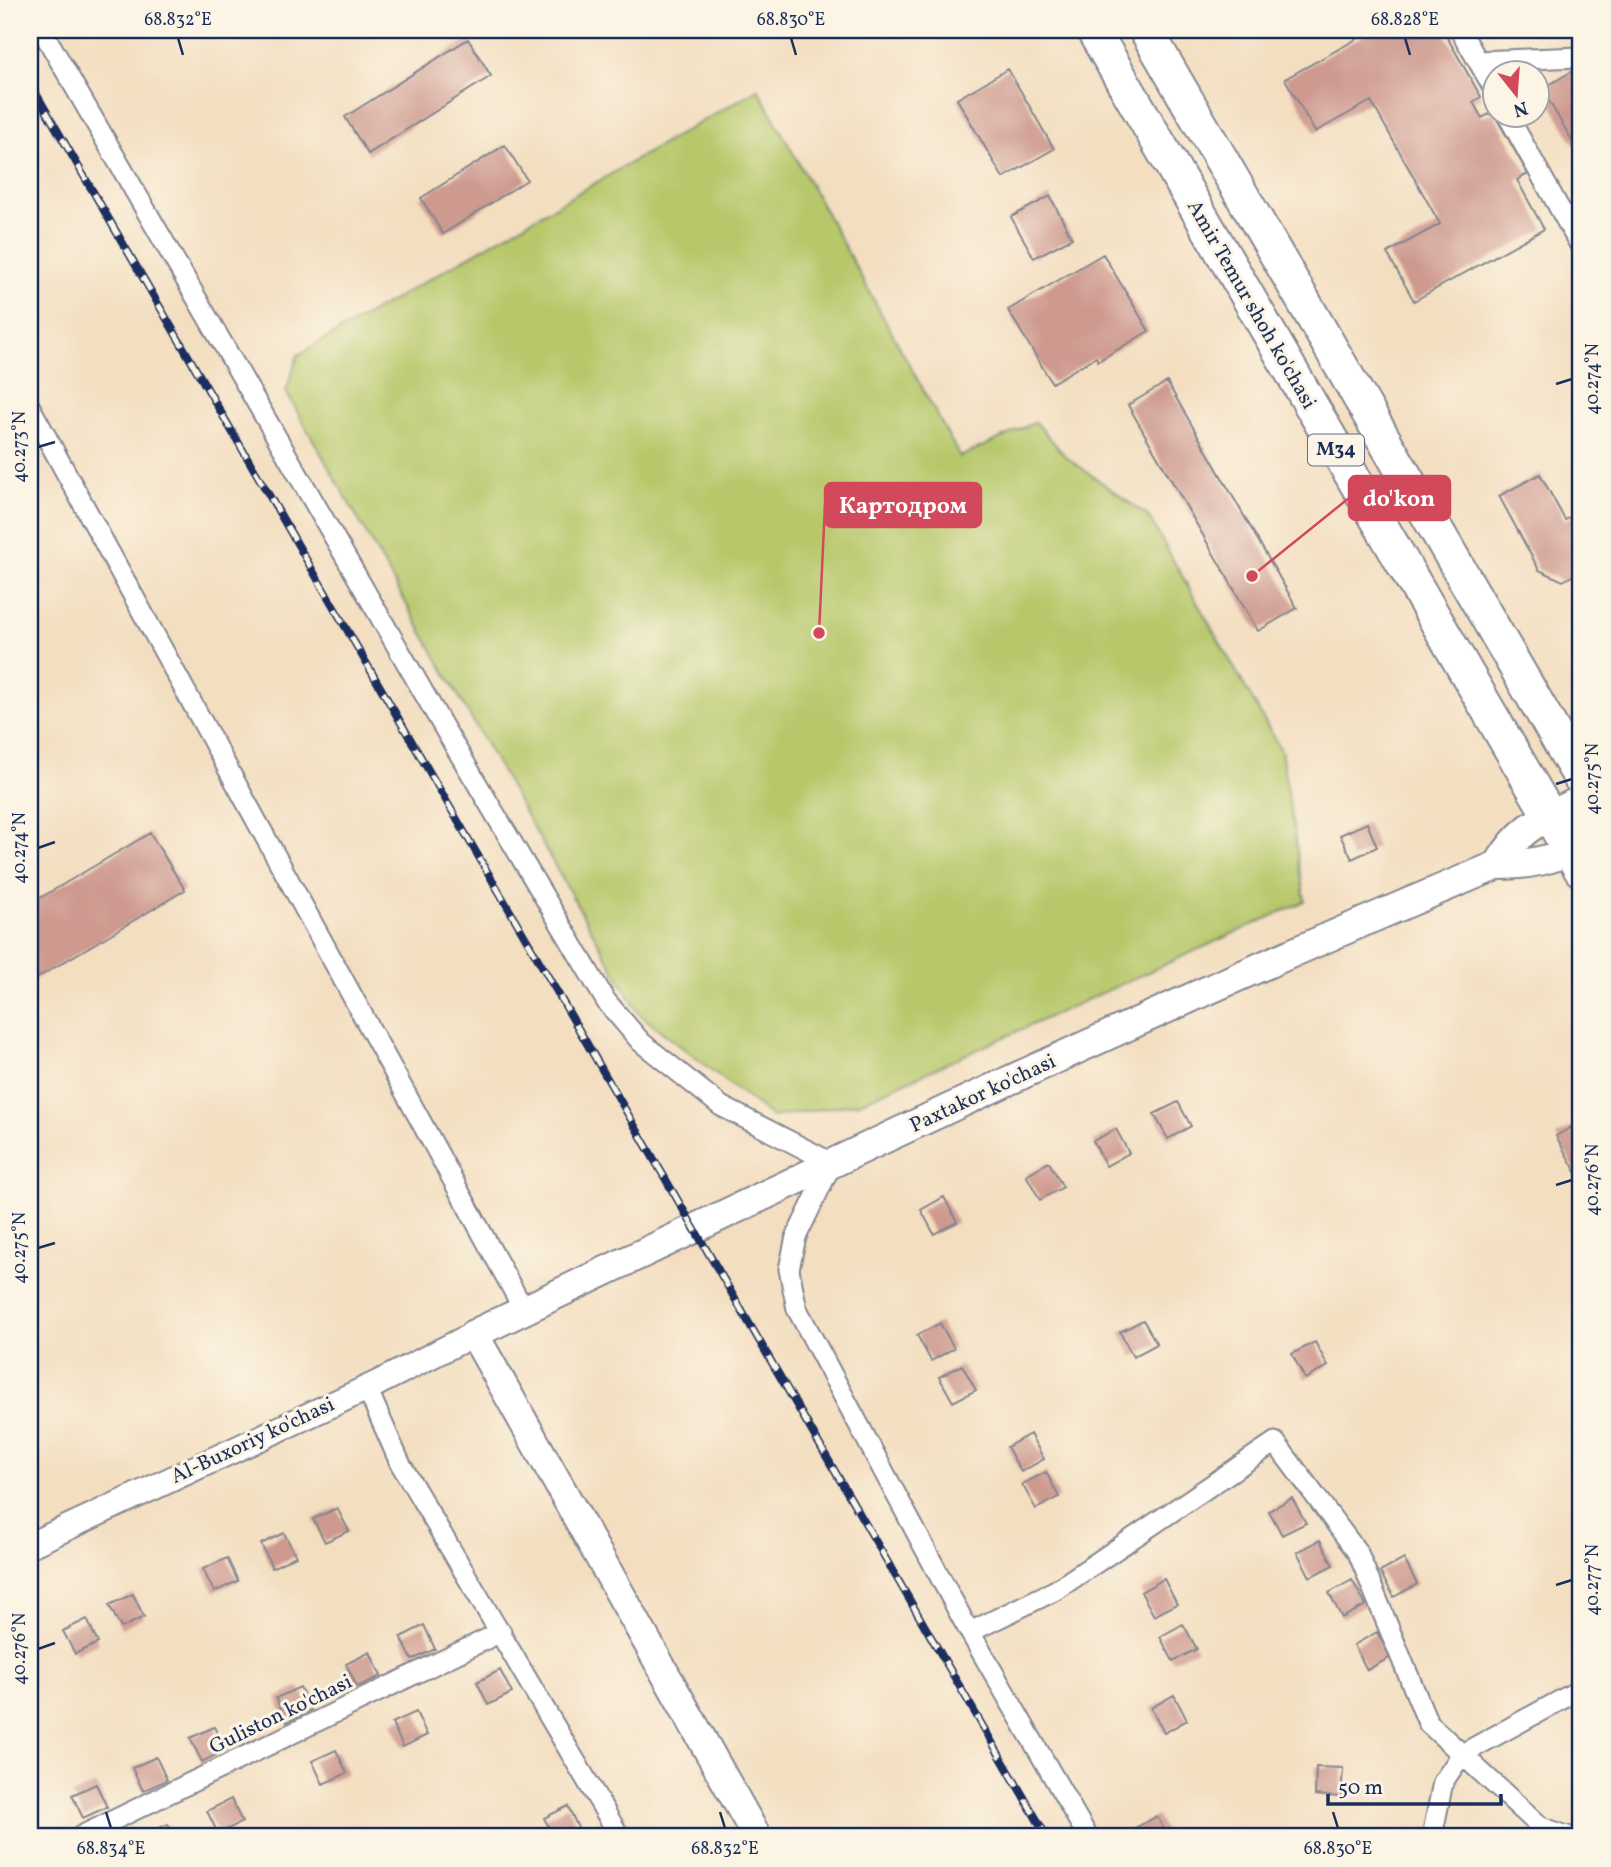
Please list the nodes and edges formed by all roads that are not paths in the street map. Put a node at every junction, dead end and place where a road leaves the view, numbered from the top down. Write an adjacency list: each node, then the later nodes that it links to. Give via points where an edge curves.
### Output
1 (42, 30): 18 (street, via 606,1001 641,1042 711,1098)
2 (1093, 30): 9 (highway, Amir Temur shoh ko'chasi / M34)
3 (1146, 30): 8 (highway, M34)
4 (1460, 30): 6 (street)
5 (1581, 57): 6 (street)
6 (1478, 61): 7 (street)
7 (1482, 68)
8 (1188, 102): 9 (highway); 13 (highway, M34)
9 (1148, 128): 15 (highway, Amir Temur shoh ko'chasi / M34)
10 (1516, 130): 11 (street)
11 (1581, 247)
12 (30, 407): 19 (street)
13 (1581, 779)
14 (1581, 800): 15 (main road)
15 (1549, 817): 16 (highway, Amir Temur shoh ko'chasi / M34); 17 (main road, via 1513,841)
16 (1578, 856): 17 (main road, Paxtakor ko'chasi)
17 (1498, 865): 18 (main road, Paxtakor ko'chasi, via 1315,941)
18 (832, 1163): 19 (main road, Paxtakor ko'chasi); 24 (street, via 796,1237 789,1269 797,1309)
19 (524, 1310): 20 (main road, Paxtakor ko'chasi)
20 (474, 1334): 21 (street, Al-Buxoriy ko'chasi); 29 (main road)
21 (367, 1388): 22 (street, Al-Buxoriy ko'chasi); 23 (street, via 400,1463)
22 (30, 1545)
23 (501, 1632): 27 (street); 28 (street, Guliston ko'chasi)
24 (970, 1632): 26 (street, via 1056,1590 1275,1442 1358,1553 1428,1723); 30 (street)
25 (1581, 1689): 26 (street)
26 (1462, 1754): 31 (street, via 1443,1782); 32 (street, via 1541,1827)
27 (616, 1836)
28 (79, 1837)
29 (757, 1837)
30 (1088, 1837)
31 (1432, 1837)
32 (1570, 1837)

